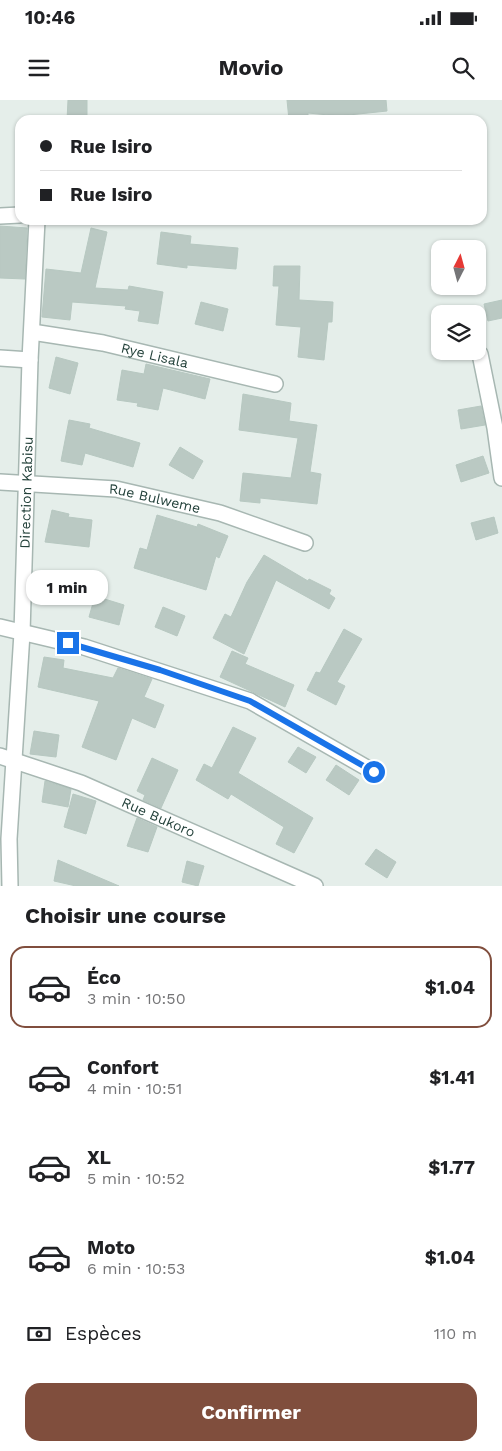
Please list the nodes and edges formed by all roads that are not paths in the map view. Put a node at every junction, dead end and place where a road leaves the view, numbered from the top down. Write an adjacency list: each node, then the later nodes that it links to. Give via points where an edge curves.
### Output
1 (15, 215): 2 (street)
2 (0, 216)
3 (37, 225): 4 (street, Direction Kabisu)
4 (32, 332): 6 (street, Direction Kabisu); 8 (street, Rye Lisala, via 103,343)
5 (0, 358): 6 (street)
6 (30, 360): 11 (street, Direction Kabisu)
7 (481, 360): 9 (street)
8 (275, 384)
9 (502, 478)
10 (0, 482): 11 (street, Rue Bulweme)
11 (26, 485): 12 (street, Rue Bulweme, via 116,489 220,513); 14 (street, Direction Kabisu)
12 (305, 543)
13 (0, 627): 14 (street)
14 (22, 634): 15 (street, Direction Kabisu); 16 (street, via 84,647 250,701)
15 (7, 758): 17 (street, Direction Kabisu); 18 (street, Rue Bukoro, via 82,783)
16 (374, 772)
17 (10, 886)
18 (315, 886)

